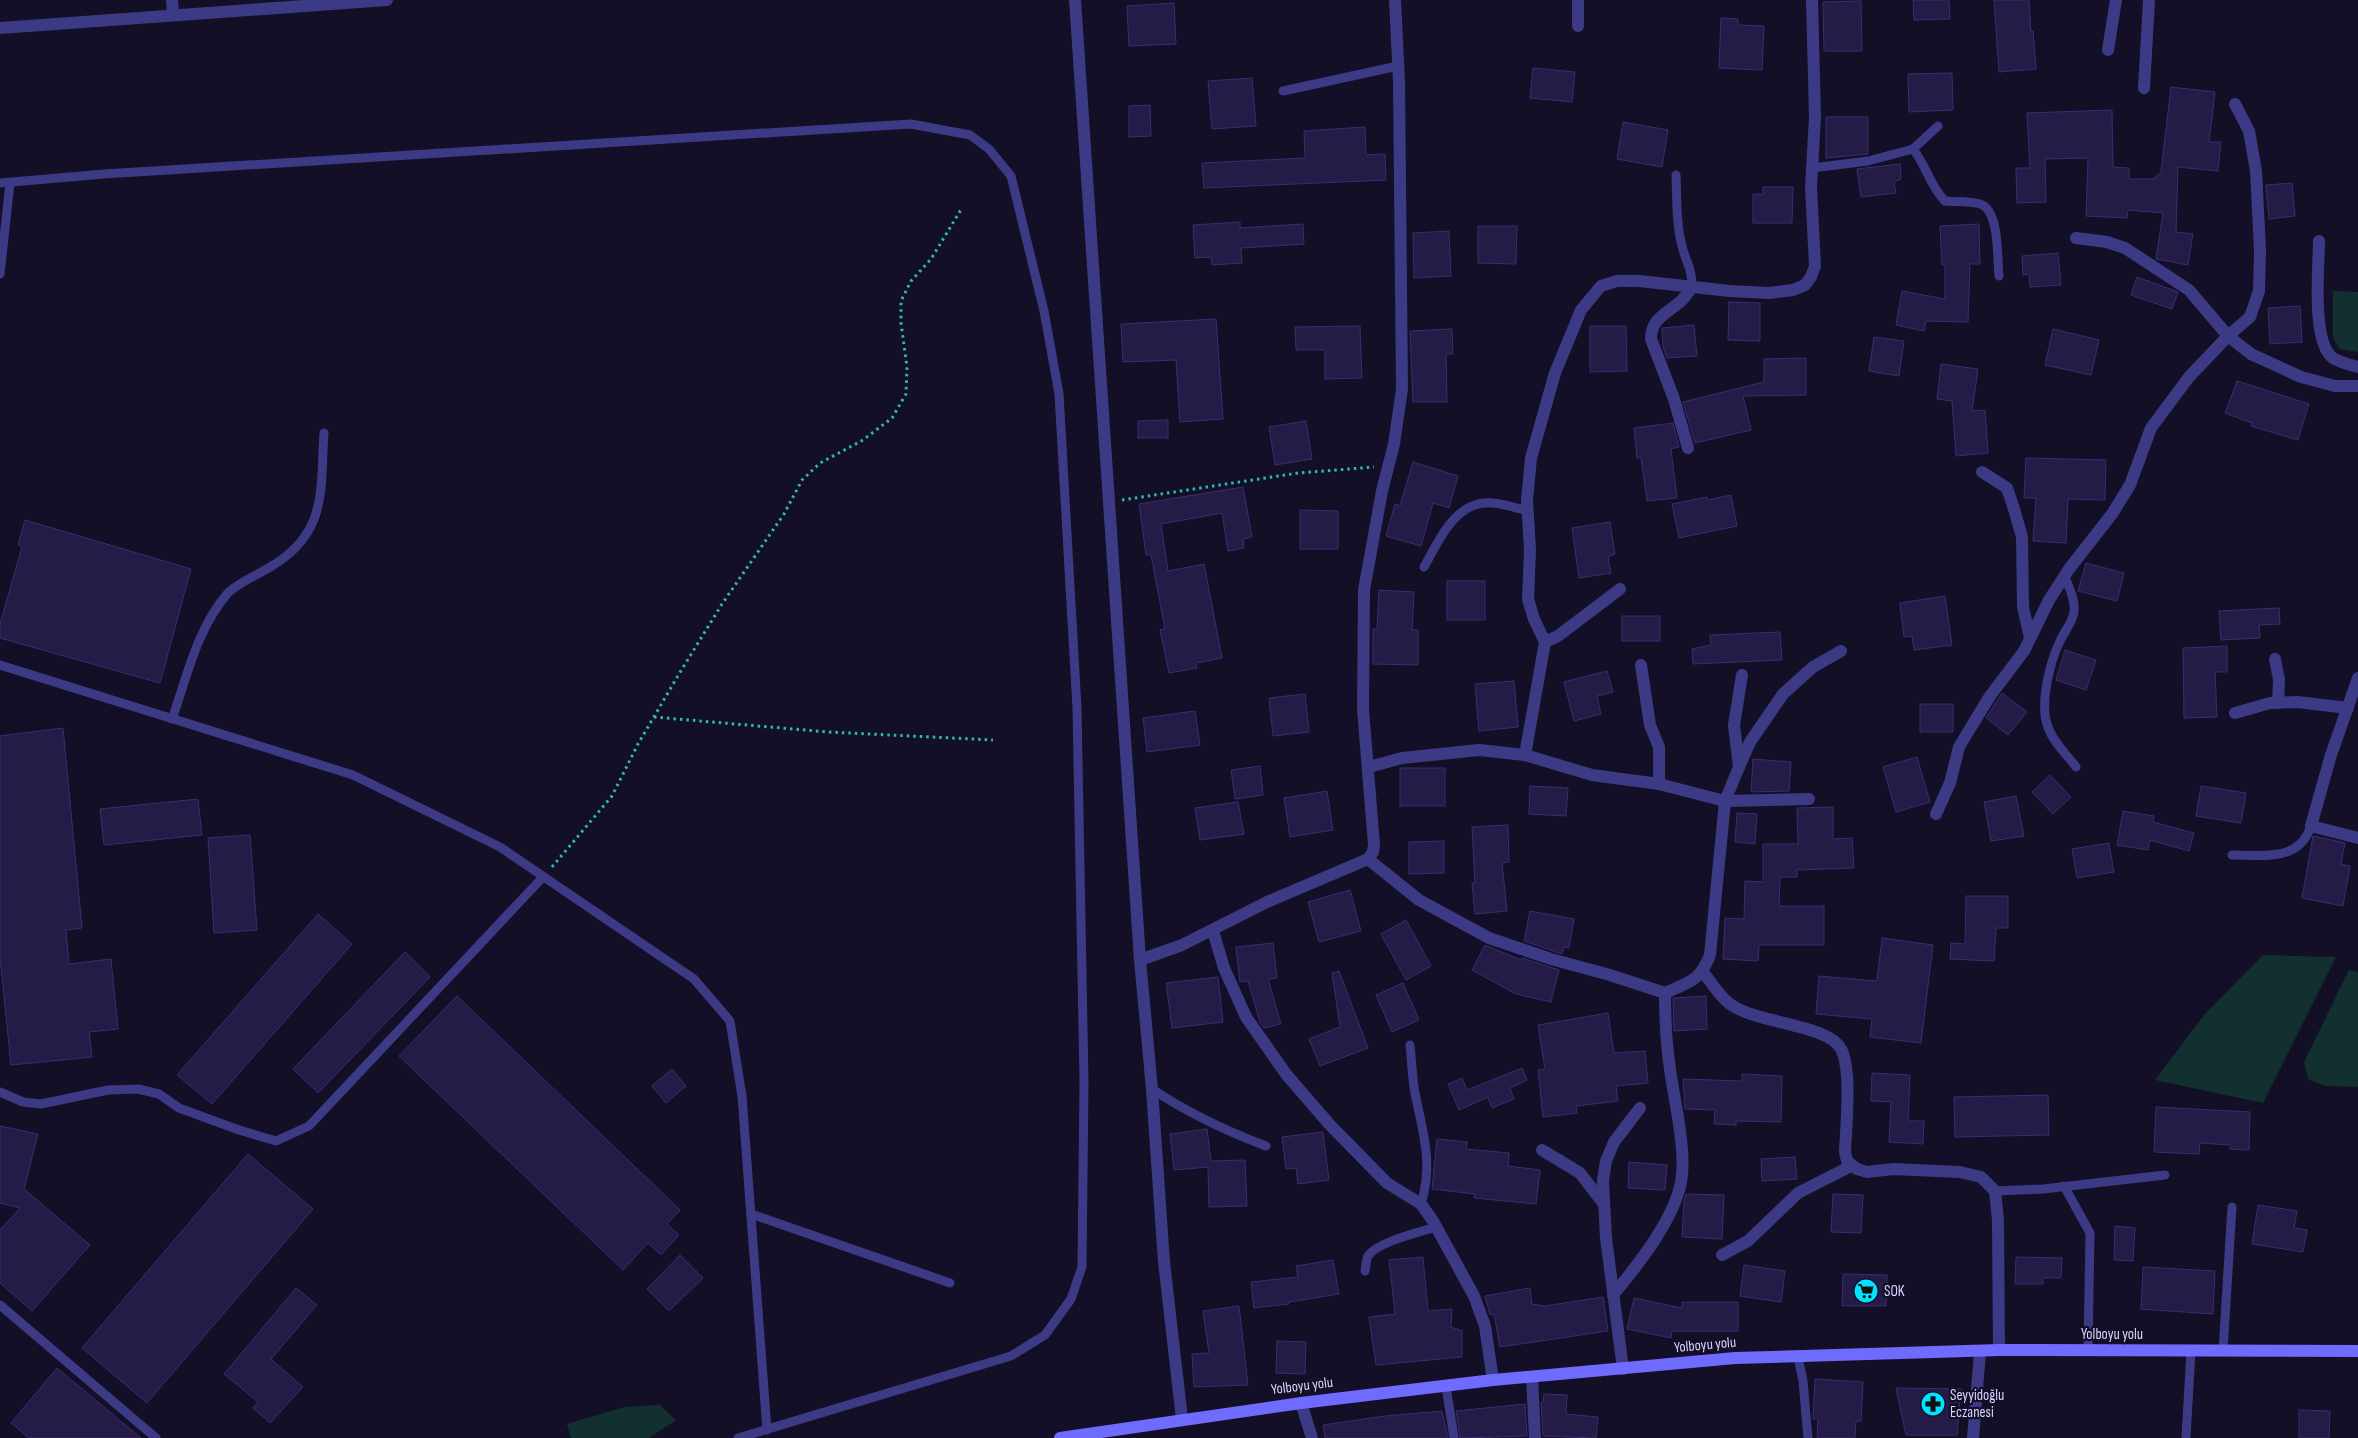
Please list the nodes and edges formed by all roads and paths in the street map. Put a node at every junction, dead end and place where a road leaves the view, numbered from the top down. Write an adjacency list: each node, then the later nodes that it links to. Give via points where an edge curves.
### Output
1 (172, 0): 9 (street)
2 (387, 0): 9 (street)
3 (1074, 0): 35 (street)
4 (1395, 0): 13 (street)
5 (1578, 0): 10 (street)
6 (1812, 0): 19 (street, via 1815,117)
7 (2116, 0): 12 (street)
8 (2148, 0): 14 (street)
9 (173, 15): 11 (street)
10 (1578, 26)
11 (0, 28)
12 (2108, 50)
13 (1398, 66): 15 (lane); 33 (street, via 1402,389)
14 (2144, 88)
15 (1282, 91)
16 (2235, 104): 28 (street, via 2249,131 2256,171 2259,291 2250,317)
17 (1938, 126): 18 (lane)
18 (1913, 149): 19 (lane, via 1868,161); 26 (lane, via 1924,162 1937,193 1945,201 1980,204 1989,210 1995,223)
19 (1812, 168): 27 (street, via 1815,266 1805,286 1769,293)
20 (1676, 175): 27 (lane, via 1677,218 1682,247 1692,271)
21 (5, 183): 25 (lane); 104 (lane, via 104,174 911,124 970,135 989,149 1011,176 1044,311 1059,394 1077,708 1084,1081 1082,1267 1071,1299 1045,1335 1011,1356)
22 (962, 208): 51 (path, via 931,259 910,281 901,301 906,394 892,418 863,440 820,462 802,480 784,514 722,604)
23 (2076, 238): 28 (street, via 2125,248 2189,290)
24 (2319, 241): 29 (street, via 2319,313 2323,344 2332,357)
25 (0, 274)
26 (1999, 276)
27 (1692, 287): 32 (street, via 1682,300 1667,309 1651,333); 36 (street, via 1617,281 1600,286 1581,310 1555,373 1531,458)
28 (2228, 336): 30 (street, via 2251,354 2301,377 2335,386); 38 (street, via 2190,377 2151,428 2130,485)
29 (2358, 367)
30 (2358, 386)
31 (324, 433): 52 (lane, via 318,512 305,538 291,554 229,592 214,611 200,639)
32 (1688, 448)
33 (1388, 467): 35 (path, via 1298,474); 55 (street, via 1364,590 1363,709)
34 (1982, 472): 40 (street, via 2006,488 2014,509 2022,537 2023,607)
35 (1109, 502): 68 (street)
36 (1528, 511): 37 (lane, via 1498,504 1475,504 1445,529); 41 (street, via 1528,599)
37 (1424, 567)
38 (2064, 577): 40 (street); 57 (lane, via 2074,606 2073,616 2049,671 2044,714 2048,728)
39 (1620, 589): 41 (street, via 1558,636)
40 (2030, 638): 61 (street, via 1959,747 1950,783)
41 (1545, 642): 54 (street)
42 (1841, 650): 56 (street, via 1813,667 1784,694 1750,742)
43 (2276, 659): 48 (street)
44 (0, 665): 52 (lane)
45 (1641, 665): 58 (street, via 1650,725 1659,747)
46 (1742, 675): 56 (street, via 1734,725)
47 (2358, 678): 49 (street)
48 (2278, 703): 49 (street); 50 (street)
49 (2348, 708): 62 (street)
50 (2235, 713)
51 (654, 717): 53 (path, via 828,732); 66 (path, via 612,796)
52 (172, 719): 66 (lane, via 353,775 500,847)
53 (993, 740)
54 (1525, 755): 55 (street, via 1479,750 1402,758); 58 (street, via 1592,775)
55 (1369, 766): 65 (street, via 1374,845)
56 (1739, 767): 60 (street)
57 (2076, 767)
58 (1659, 784): 60 (street)
59 (1809, 799): 60 (street)
60 (1725, 801): 69 (street, via 1713,935 1710,956)
61 (1936, 814)
62 (2311, 826): 63 (street); 64 (lane, via 2301,846 2290,852)
63 (2358, 838)
64 (2232, 855)
65 (1368, 859): 67 (street, via 1267,902); 70 (street, via 1419,900 1489,938)
66 (543, 877): 73 (lane, via 309,1126 276,1141 213,1121 179,1108 159,1094 138,1089 108,1090 41,1104 24,1102); 84 (lane, via 694,979 730,1022 742,1096)
67 (1213, 931): 68 (street); 81 (street, via 1224,968 1246,1017 1286,1074 1387,1183)
68 (1140, 960): 72 (street)
69 (1703, 972): 70 (street); 77 (street, via 1730,1004 1781,1024 1816,1032 1830,1038 1842,1049 1847,1071 1845,1152)
70 (1666, 993): 89 (street, via 1665,1026 1683,1160 1681,1183 1670,1212 1641,1261)
71 (1410, 1045): 81 (lane, via 1415,1097 1427,1145 1426,1187)
72 (1152, 1089): 75 (lane, via 1181,1109); 103 (street, via 1164,1262)
73 (0, 1092)
74 (1640, 1108): 82 (street, via 1614,1142 1606,1161)
75 (1266, 1146)
76 (1542, 1150): 82 (street, via 1580,1173)
77 (1851, 1166): 80 (street, via 1867,1172 1893,1169 1960,1172 1981,1177); 86 (street, via 1798,1193 1748,1241)
78 (2165, 1175): 79 (lane)
79 (2064, 1186): 80 (lane); 92 (lane, via 2090,1233)
80 (1995, 1191): 91 (street)
81 (1421, 1204): 85 (street)
82 (1604, 1204): 89 (street)
83 (2232, 1207): 94 (lane)
84 (751, 1214): 88 (lane); 104 (lane)
85 (1436, 1227): 87 (lane, via 1374,1250 1368,1257); 100 (street, via 1477,1303 1485,1326)
86 (1722, 1256)
87 (1365, 1271)
88 (950, 1283)
89 (1613, 1295): 98 (street)
90 (0, 1305): 106 (lane)
91 (1999, 1350): 92 (main road, Yolboyu yolu); 96 (main road, Yolboyu yolu)
92 (2088, 1350): 93 (main road, Yolboyu yolu)
93 (2191, 1351): 94 (main road, Yolboyu yolu); 105 (lane)
94 (2223, 1351): 95 (main road, Yolboyu yolu)
95 (2358, 1351)
96 (1980, 1352): 97 (main road, Yolboyu yolu); 113 (street)
97 (1798, 1357): 98 (main road, Yolboyu yolu, via 1735,1358); 112 (lane)
98 (1623, 1369): 99 (main road, Yolboyu yolu)
99 (1532, 1377): 100 (main road, Yolboyu yolu); 111 (street)
100 (1493, 1380): 101 (main road, Yolboyu yolu)
101 (1446, 1386): 102 (main road, Yolboyu yolu); 110 (lane)
102 (1301, 1402): 103 (main road, Yolboyu yolu); 109 (street)
103 (1182, 1419): 108 (main road, Yolboyu yolu)
104 (766, 1430): 107 (lane)
105 (2186, 1437)
106 (156, 1438)
107 (738, 1438)
108 (1060, 1438)
109 (1312, 1438)
110 (1454, 1438)
111 (1535, 1438)
112 (1808, 1438)
113 (1972, 1438)

